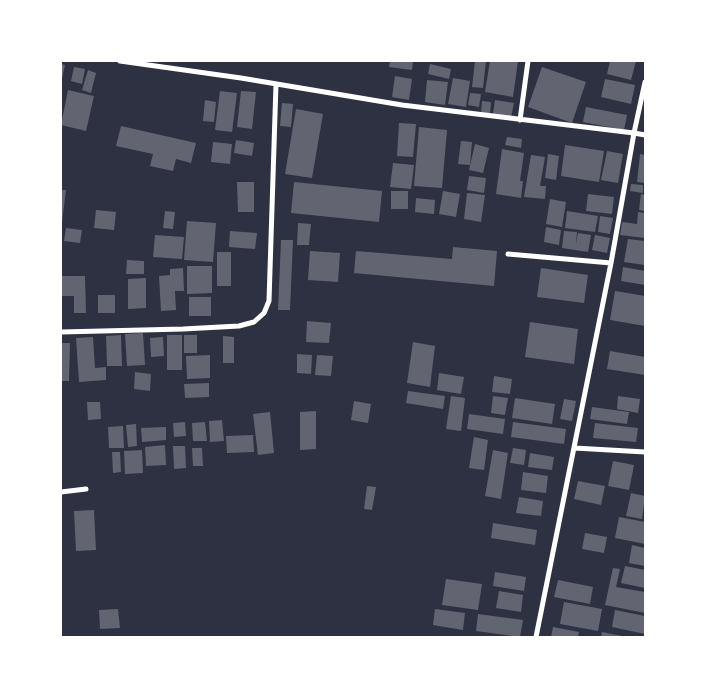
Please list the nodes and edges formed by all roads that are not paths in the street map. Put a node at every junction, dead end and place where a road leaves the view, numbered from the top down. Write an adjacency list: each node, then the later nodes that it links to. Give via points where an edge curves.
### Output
1 (120, 61): 4 (street)
2 (528, 61): 5 (street)
3 (645, 82): 6 (street)
4 (276, 84): 5 (street); 10 (street, via 270,301 264,313 254,322 231,327)
5 (520, 120): 6 (street)
6 (634, 133): 7 (street); 9 (street)
7 (645, 135)
8 (508, 254): 9 (street)
9 (611, 263): 11 (street)
10 (61, 332)
11 (574, 448): 12 (street); 15 (street)
12 (645, 452)
13 (86, 489): 14 (street)
14 (61, 492)
15 (536, 637)

